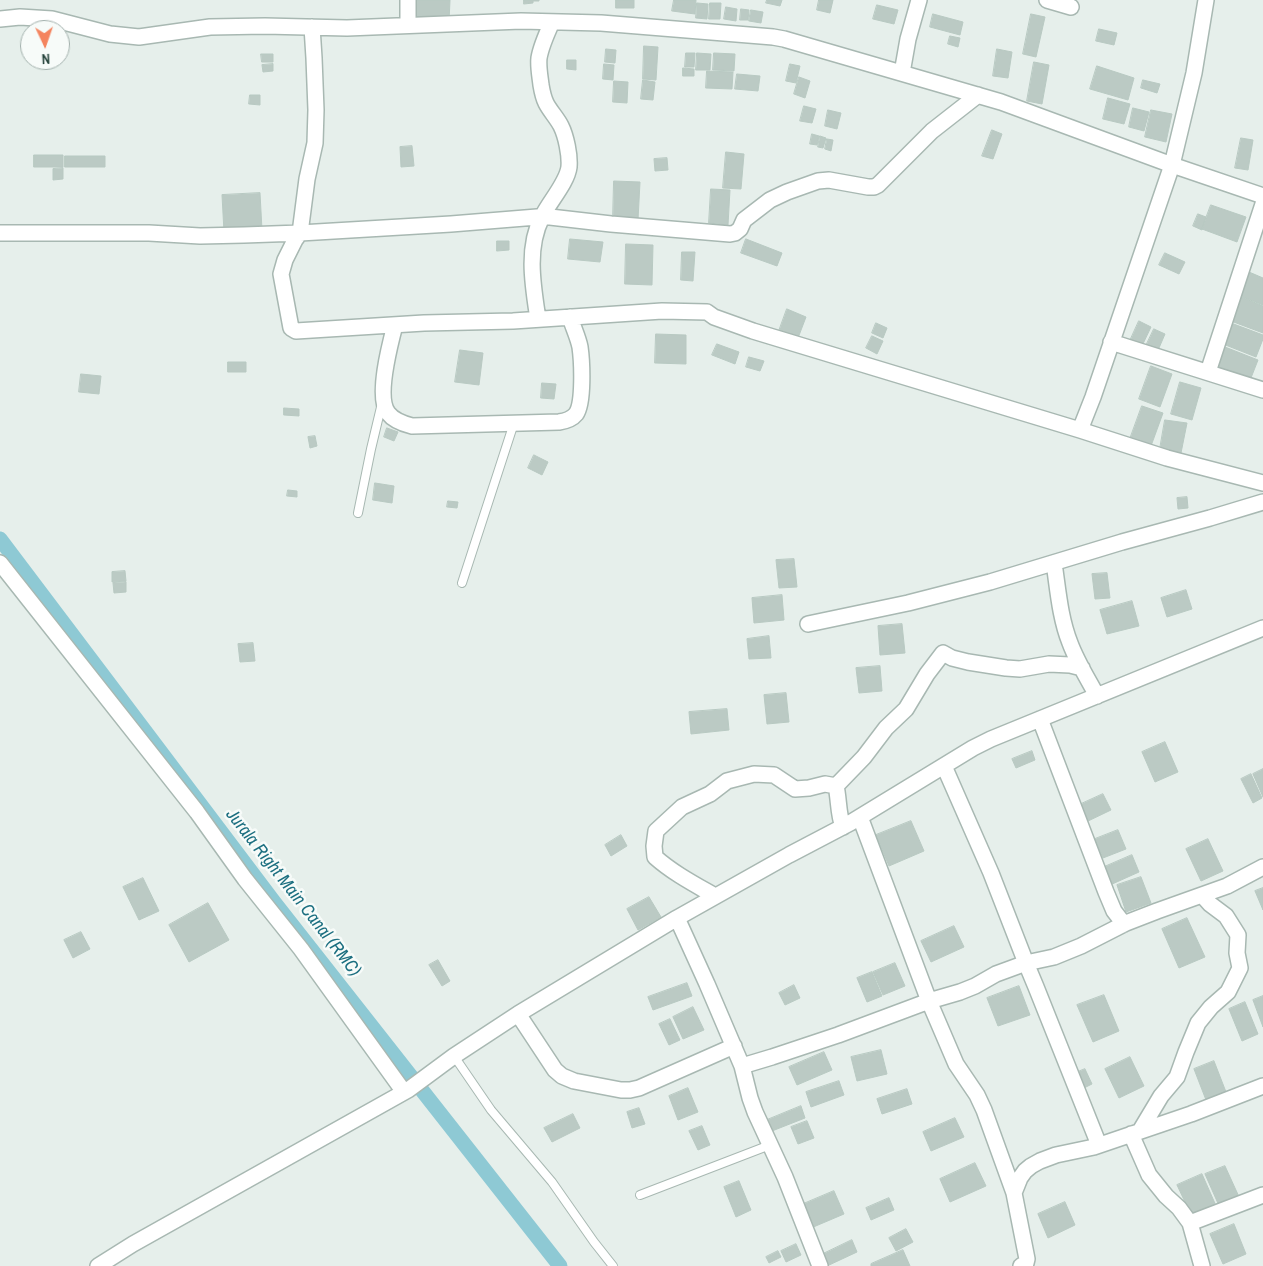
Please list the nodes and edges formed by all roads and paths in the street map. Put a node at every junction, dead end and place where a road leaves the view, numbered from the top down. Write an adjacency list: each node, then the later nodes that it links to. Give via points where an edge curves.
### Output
1 (408, 0): 8 (street)
2 (919, 0): 10 (street)
3 (1047, 0): 5 (street)
4 (1206, 0): 12 (street, via 1194,73)
5 (1071, 7)
6 (0, 19): 9 (street, via 52,19 110,34 139,37 210,27)
7 (552, 22): 8 (street); 10 (street, via 773,37); 15 (street, via 542,47 540,78 546,104 561,126 569,167 564,182)
8 (408, 25): 9 (street)
9 (312, 27): 17 (street, via 315,143)
10 (902, 73): 11 (street)
11 (978, 95): 12 (street); 15 (street, via 932,131 878,185 868,187 818,181 770,200 744,220 735,233)
12 (1172, 165): 13 (street); 21 (street)
13 (1263, 196)
14 (1263, 204): 22 (street)
15 (542, 217): 17 (street); 19 (street, via 532,251)
16 (0, 233): 17 (street, via 200,236)
17 (300, 233): 20 (street, via 281,274 291,328 296,331)
18 (570, 317): 19 (street); 25 (street, via 581,359 579,409 567,421); 26 (street, via 662,311 707,312 753,332)
19 (538, 319): 20 (street)
20 (395, 325): 24 (street, via 387,356)
21 (1111, 342): 22 (street); 26 (street)
22 (1208, 372): 23 (street)
23 (1263, 390)
24 (384, 397): 25 (street, via 388,413 412,426); 29 (lane)
25 (514, 423): 32 (lane)
26 (1080, 430): 27 (street, via 1167,458)
27 (1263, 483)
28 (1263, 502): 31 (street)
29 (358, 513)
30 (0, 563): 54 (street, via 197,812 244,879 301,949)
31 (1054, 563): 33 (street, via 908,603); 35 (street, via 1064,625)
32 (462, 583)
33 (808, 624)
34 (1263, 628): 36 (street)
35 (1082, 668): 36 (street); 39 (street, via 1049,664 1006,668 968,662 943,653 906,709)
36 (1097, 696): 37 (street)
37 (1040, 719): 38 (street, via 991,739); 46 (street, via 1106,892)
38 (944, 766): 40 (street); 47 (street)
39 (836, 786): 41 (street); 44 (street, via 825,784 796,789 774,775 754,774 727,781 666,820 656,831 655,857)
40 (860, 817): 41 (street); 48 (street)
41 (843, 827): 44 (street)
42 (1263, 867): 43 (street)
43 (1202, 895): 46 (street); 55 (street, via 1226,916 1238,935 1240,968 1228,992 1210,1007 1198,1023 1177,1077)
44 (715, 896): 45 (street)
45 (677, 918): 49 (street); 50 (street)
46 (1124, 924): 47 (street, via 1054,957)
47 (1026, 963): 48 (street, via 967,989); 56 (street)
48 (929, 1001): 52 (street); 58 (street, via 956,1064 984,1110)
49 (518, 1014): 50 (street, via 562,1076 621,1090 639,1088); 51 (street)
50 (734, 1046): 52 (street)
51 (453, 1057): 54 (street); 63 (lane, via 491,1110 552,1182)
52 (742, 1066): 57 (street, via 750,1098)
53 (1263, 1086): 55 (street)
54 (406, 1091): 62 (street)
55 (1135, 1132): 56 (street); 61 (street, via 1149,1175)
56 (1099, 1144): 58 (street, via 1056,1155 1031,1166 1020,1178)
57 (770, 1145): 59 (lane); 64 (street)
58 (1014, 1193): 65 (street, via 1027,1259)
59 (640, 1195)
60 (1263, 1195): 61 (street)
61 (1190, 1223): 66 (street)
62 (98, 1266)
63 (613, 1266)
64 (820, 1266)
65 (1021, 1266)
66 (1202, 1266)

